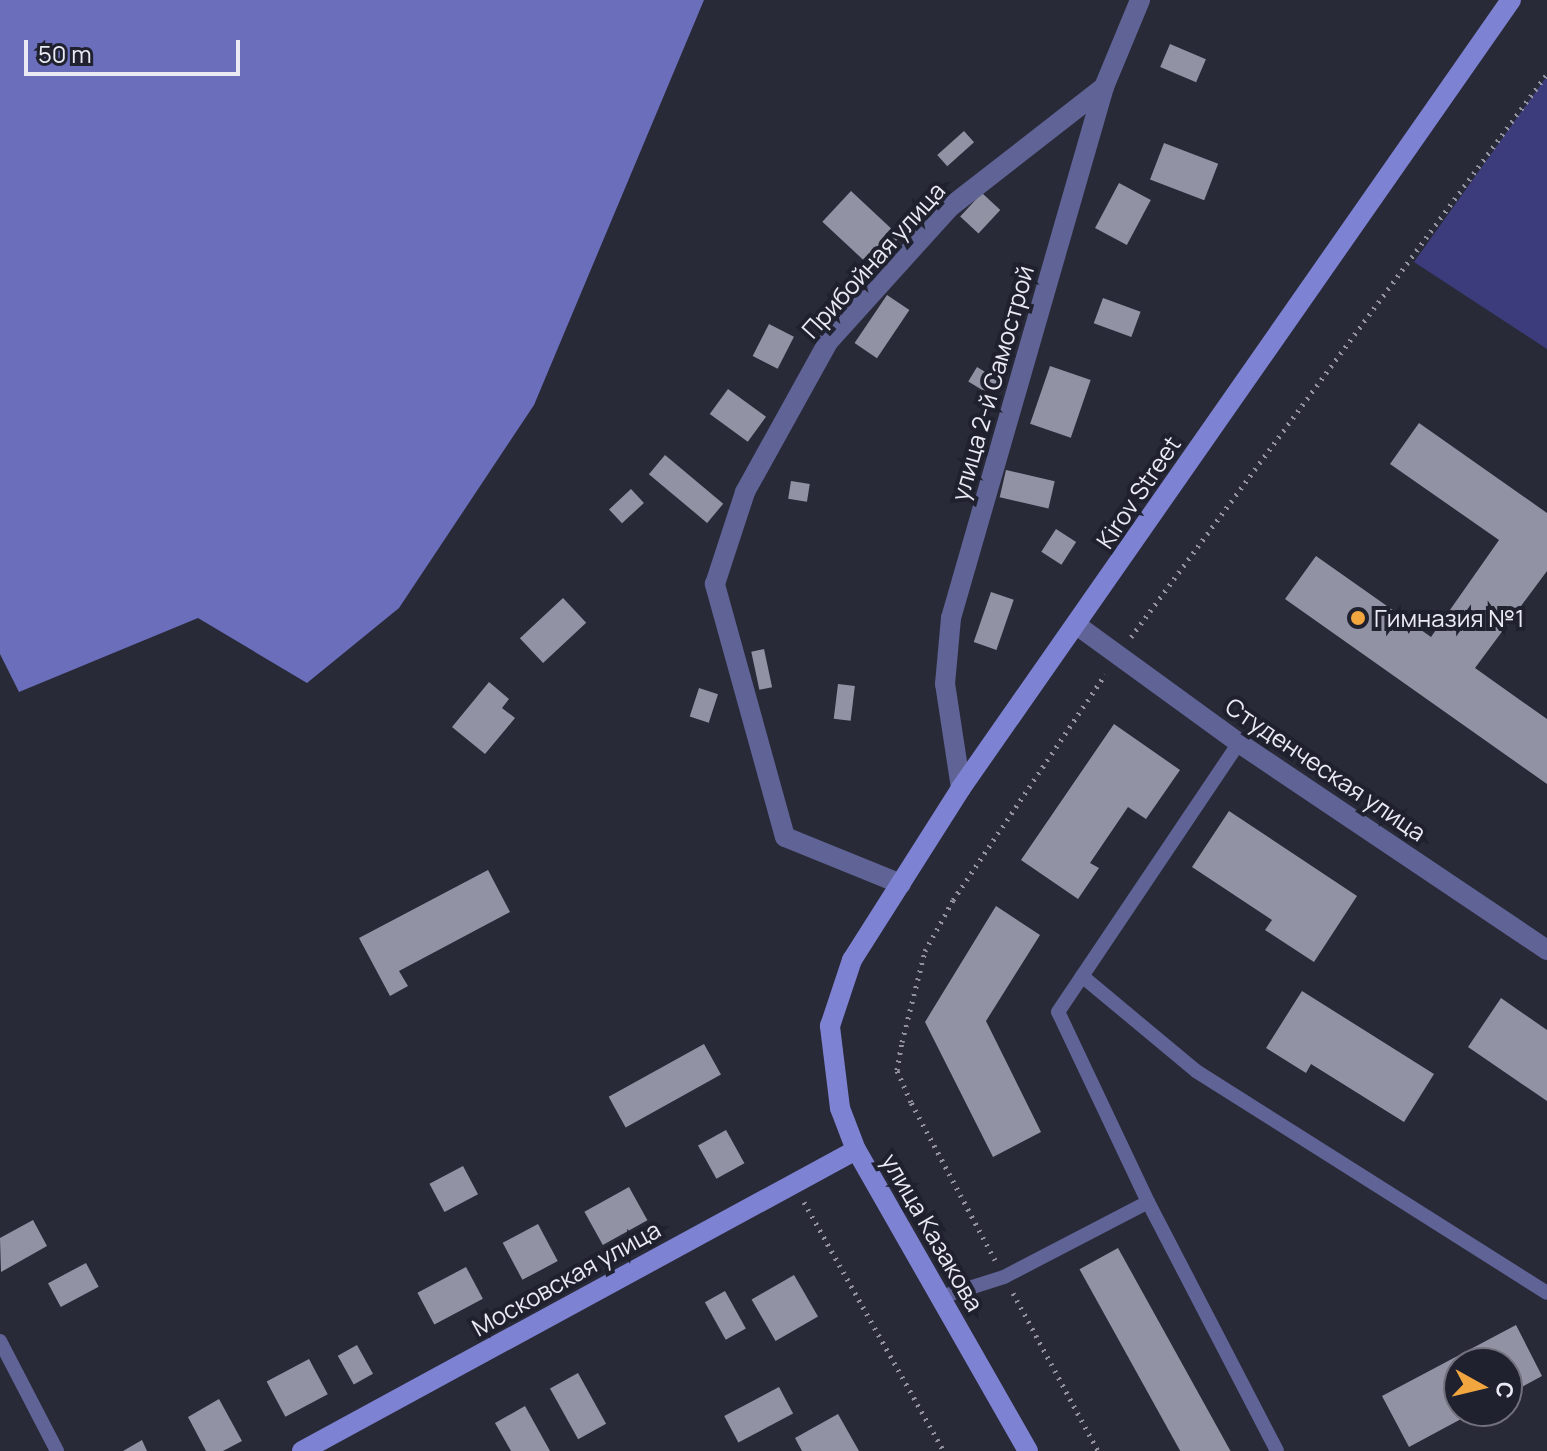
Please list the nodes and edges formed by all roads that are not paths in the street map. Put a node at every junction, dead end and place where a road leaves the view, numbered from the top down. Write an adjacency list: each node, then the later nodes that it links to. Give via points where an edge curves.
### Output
1 (1140, 0): 3 (street, улица 2-й Самострой)
2 (1511, 0): 4 (main road, Kirov Street)
3 (1104, 87): 6 (street, улица 2-й Самострой, via 951,618 945,684); 7 (street, Прибойная улица, via 950,207 828,342 745,492 715,584 785,837)
4 (1078, 626): 5 (street, Студенческая улица); 6 (main road, Kirov Street)
5 (1239, 743): 8 (street, Студенческая улица); 9 (lane)
6 (961, 788): 7 (main road, Kirov Street)
7 (901, 884): 10 (main road, Kirov Street, via 852,960)
8 (1547, 950)
9 (1082, 976): 12 (lane, via 1058,1012); 13 (lane, via 1196,1071)
10 (830, 1026): 11 (main road, улица Казакова, via 840,1108)
11 (856, 1150): 14 (main road, улица Казакова); 17 (main road, Московская улица)
12 (1148, 1202): 14 (lane, via 1004,1277); 19 (lane)
13 (1547, 1293)
14 (941, 1297): 18 (main road, улица Казакова)
15 (0, 1341): 16 (lane)
16 (57, 1451)
17 (302, 1451)
18 (1028, 1451)
19 (1277, 1451)

